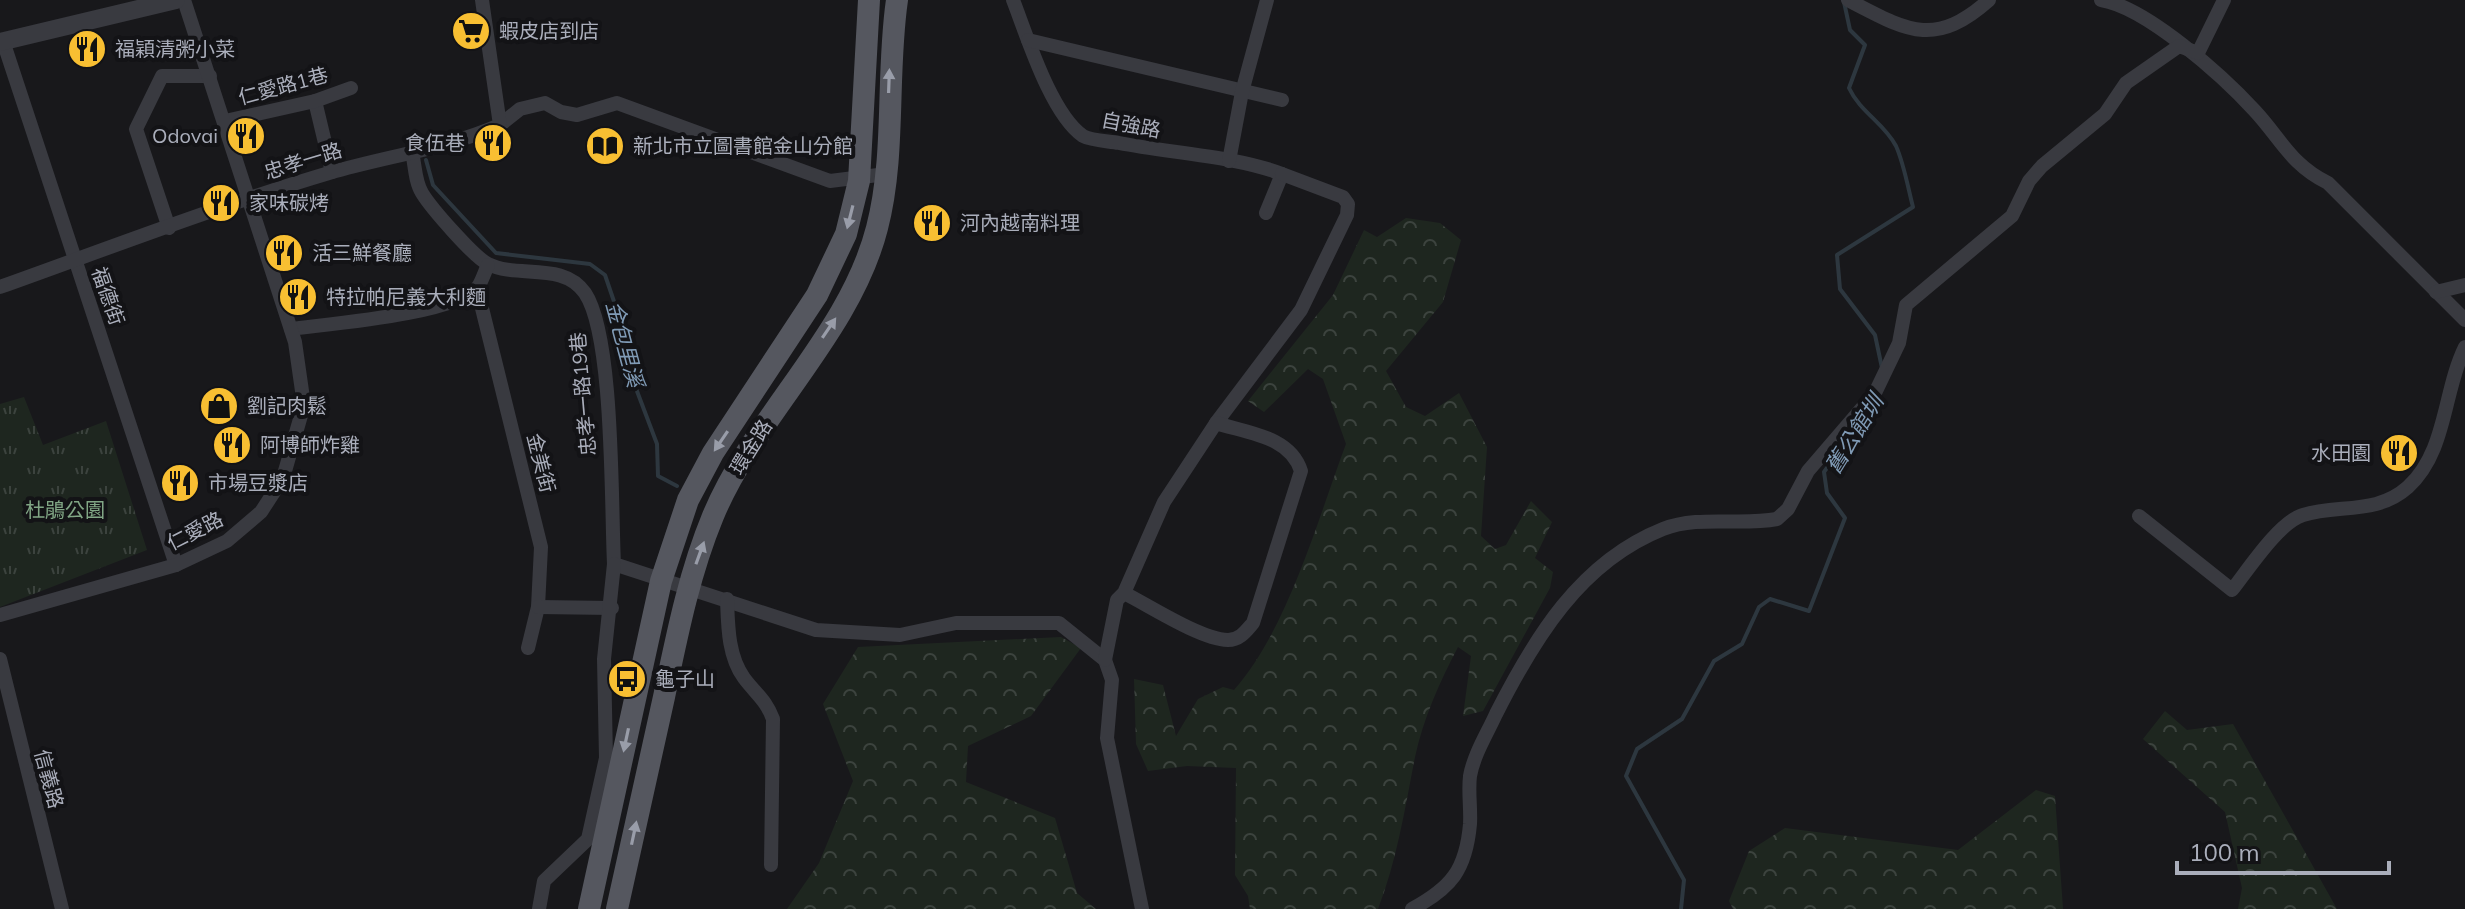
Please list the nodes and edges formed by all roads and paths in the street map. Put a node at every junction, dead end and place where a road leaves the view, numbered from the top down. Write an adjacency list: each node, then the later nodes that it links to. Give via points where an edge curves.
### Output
1 (176, 0): 13 (street)
2 (184, 0): 15 (street, 仁愛路)
3 (482, 0): 21 (street)
4 (869, 0): 27 (main road, 環金路)
5 (897, 0): 25 (main road, 環金路, one-way to 5)
6 (1013, 0): 12 (street, 自強路)
7 (1267, 0): 17 (street)
8 (1848, 0): 9 (street, via 1926,33 1945,30)
9 (1989, 0)
10 (2101, 0): 14 (street, via 2134,10)
11 (2224, 0): 14 (street, via 2198,53)
12 (1028, 40): 17 (street); 23 (street, 自強路, via 1068,119 1085,137)
13 (2, 41): 31 (street, 福德街, via 51,176)
14 (2179, 46): 36 (street, via 2256,112 2306,173 2328,183); 60 (street, via 2126,83 2105,114 2029,181 2012,216 1906,305 1899,343 1875,393 1815,462 1777,519 1687,523 1662,530 1592,571 1534,642 1477,753 1470,776 1470,825 1452,882)
15 (210, 76): 20 (street, 仁愛路); 30 (street, via 162,76 136,129)
16 (351, 88): 19 (street, 仁愛路1巷)
17 (1242, 92): 18 (street); 23 (street)
18 (1282, 100)
19 (315, 101): 20 (street, 仁愛路1巷); 24 (street)
20 (225, 121): 28 (street, 仁愛路)
21 (500, 125): 22 (street, 忠孝一路, via 458,143); 27 (street, 忠孝一路, via 520,109 545,103 577,115 617,103 830,181)
22 (412, 152): 24 (street, 忠孝一路); 32 (street, via 420,191)
23 (1229, 161): 26 (street, 自強路)
24 (332, 172): 28 (street, 忠孝一路)
25 (886, 174): 27 (street, 忠孝一路); 45 (main road, 環金路, one-way to 25, via 739,462 844,306 877,230)
26 (1282, 174): 29 (street); 40 (street, 自強路, via 1343,197 1347,215 1301,310)
27 (859, 177): 44 (main road, 環金路, one-way to 44, via 846,234 817,295 713,453 688,500)
28 (247, 199): 30 (street, 忠孝一路); 38 (street, 仁愛路)
29 (1266, 213)
30 (169, 228): 31 (street, 忠孝一路)
31 (75, 263): 34 (street, 忠孝一路); 43 (street, 福德街)
32 (488, 265): 35 (street); 42 (street, 忠孝一路19巷, via 560,275 584,291 596,316 607,391)
33 (2465, 285): 36 (street)
34 (0, 287)
35 (477, 288): 38 (street, via 458,300 378,318); 48 (street, 金美街, via 541,547)
36 (2436, 292): 37 (street)
37 (2465, 320)
38 (291, 329): 43 (street, 仁愛路, via 304,405 283,478 261,512 227,541)
39 (2465, 347): 41 (street, via 2427,463 2407,488 2369,507 2301,515 2278,533 2232,590)
40 (1216, 423): 46 (street, via 1164,502); 46 (street, via 1287,447 1301,471 1253,623 1242,636 1212,637)
41 (2139, 516)
42 (614, 564): 44 (street); 49 (street, 忠孝一路19巷)
43 (176, 565): 50 (street, 仁愛路)
44 (661, 581): 45 (street); 57 (main road, 環金路, one-way to 57)
45 (688, 587): 47 (street); 58 (main road, 環金路, one-way to 45)
46 (1124, 593): 53 (street, via 1117,600)
47 (727, 599): 53 (street, via 816,630 900,635 956,623 1059,623); 54 (street, via 734,659 766,699 773,719)
48 (538, 607): 49 (street); 51 (street, 金美街)
49 (612, 608): 56 (street, 忠孝一路19巷, via 604,659 606,758 588,839 544,881)
50 (0, 615)
51 (528, 648)
52 (0, 659): 55 (street, 信義路)
53 (1105, 660): 59 (street, via 1112,680 1107,738)
54 (771, 865)
55 (62, 909)
56 (539, 909)
57 (589, 909)
58 (617, 909)
59 (1142, 909)
60 (1412, 909)

